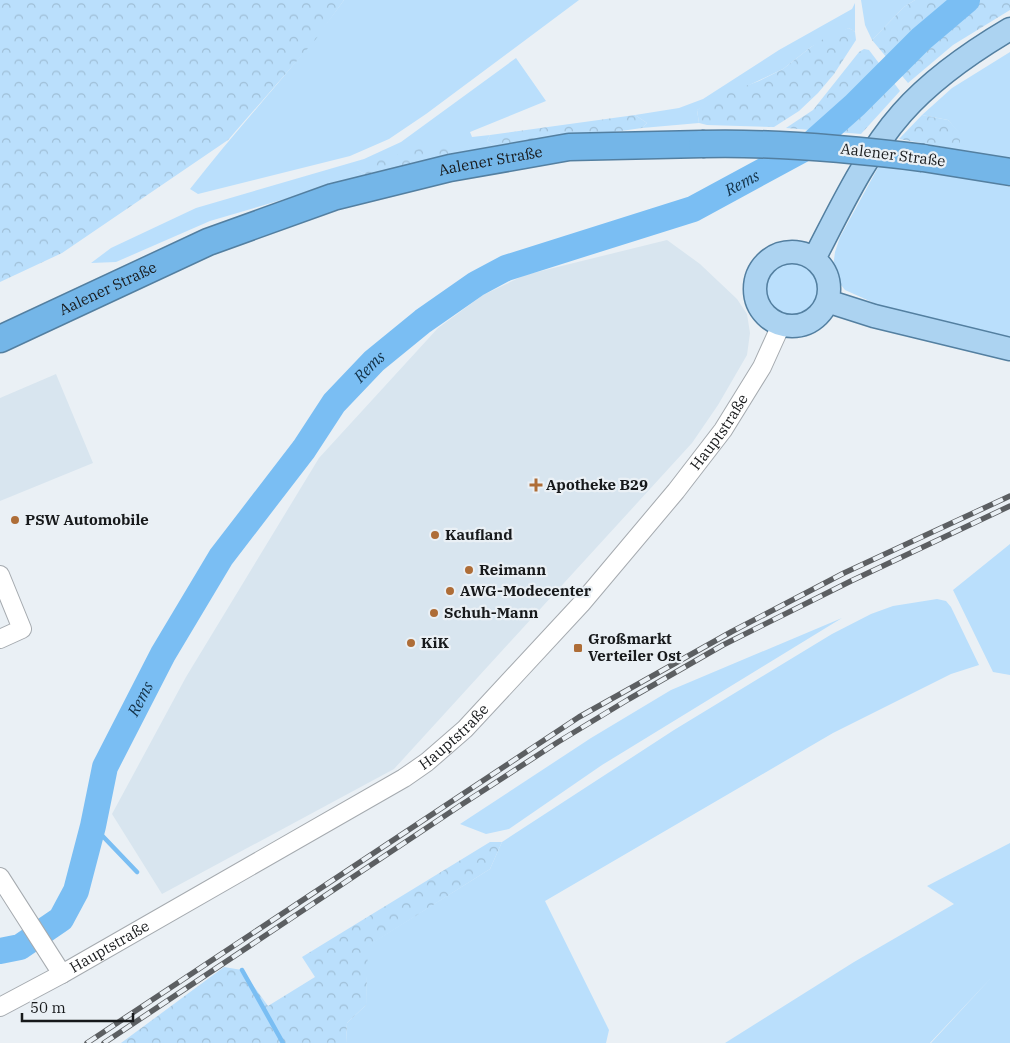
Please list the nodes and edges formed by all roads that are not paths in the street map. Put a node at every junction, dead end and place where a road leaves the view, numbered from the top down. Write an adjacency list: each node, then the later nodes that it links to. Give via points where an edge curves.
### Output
1 (1010, 29): 3 (main road, via 934,82 902,114)
2 (1010, 41): 3 (main road, via 958,77)
3 (877, 147): 5 (main road)
4 (1010, 172): 8 (highway, Aalener Straße, bridge, via 862,151 746,142 569,147 450,168 333,197 208,242)
5 (814, 259): 6 (main road, via 827,278); 7 (main road, via 798,253 782,253 763,265 757,275 754,287 761,310)
6 (827, 301): 7 (main road, via 822,311 803,324); 9 (main road, via 874,316)
7 (781, 324): 13 (street, Hauptstraße, via 762,367 723,430 676,491 581,604 447,746 404,778)
8 (0, 339)
9 (1010, 348)
10 (0, 575): 11 (street, via 22,629)
11 (0, 639)
12 (0, 877): 13 (street)
13 (62, 974): 14 (street, Hauptstraße)
14 (0, 1007)

